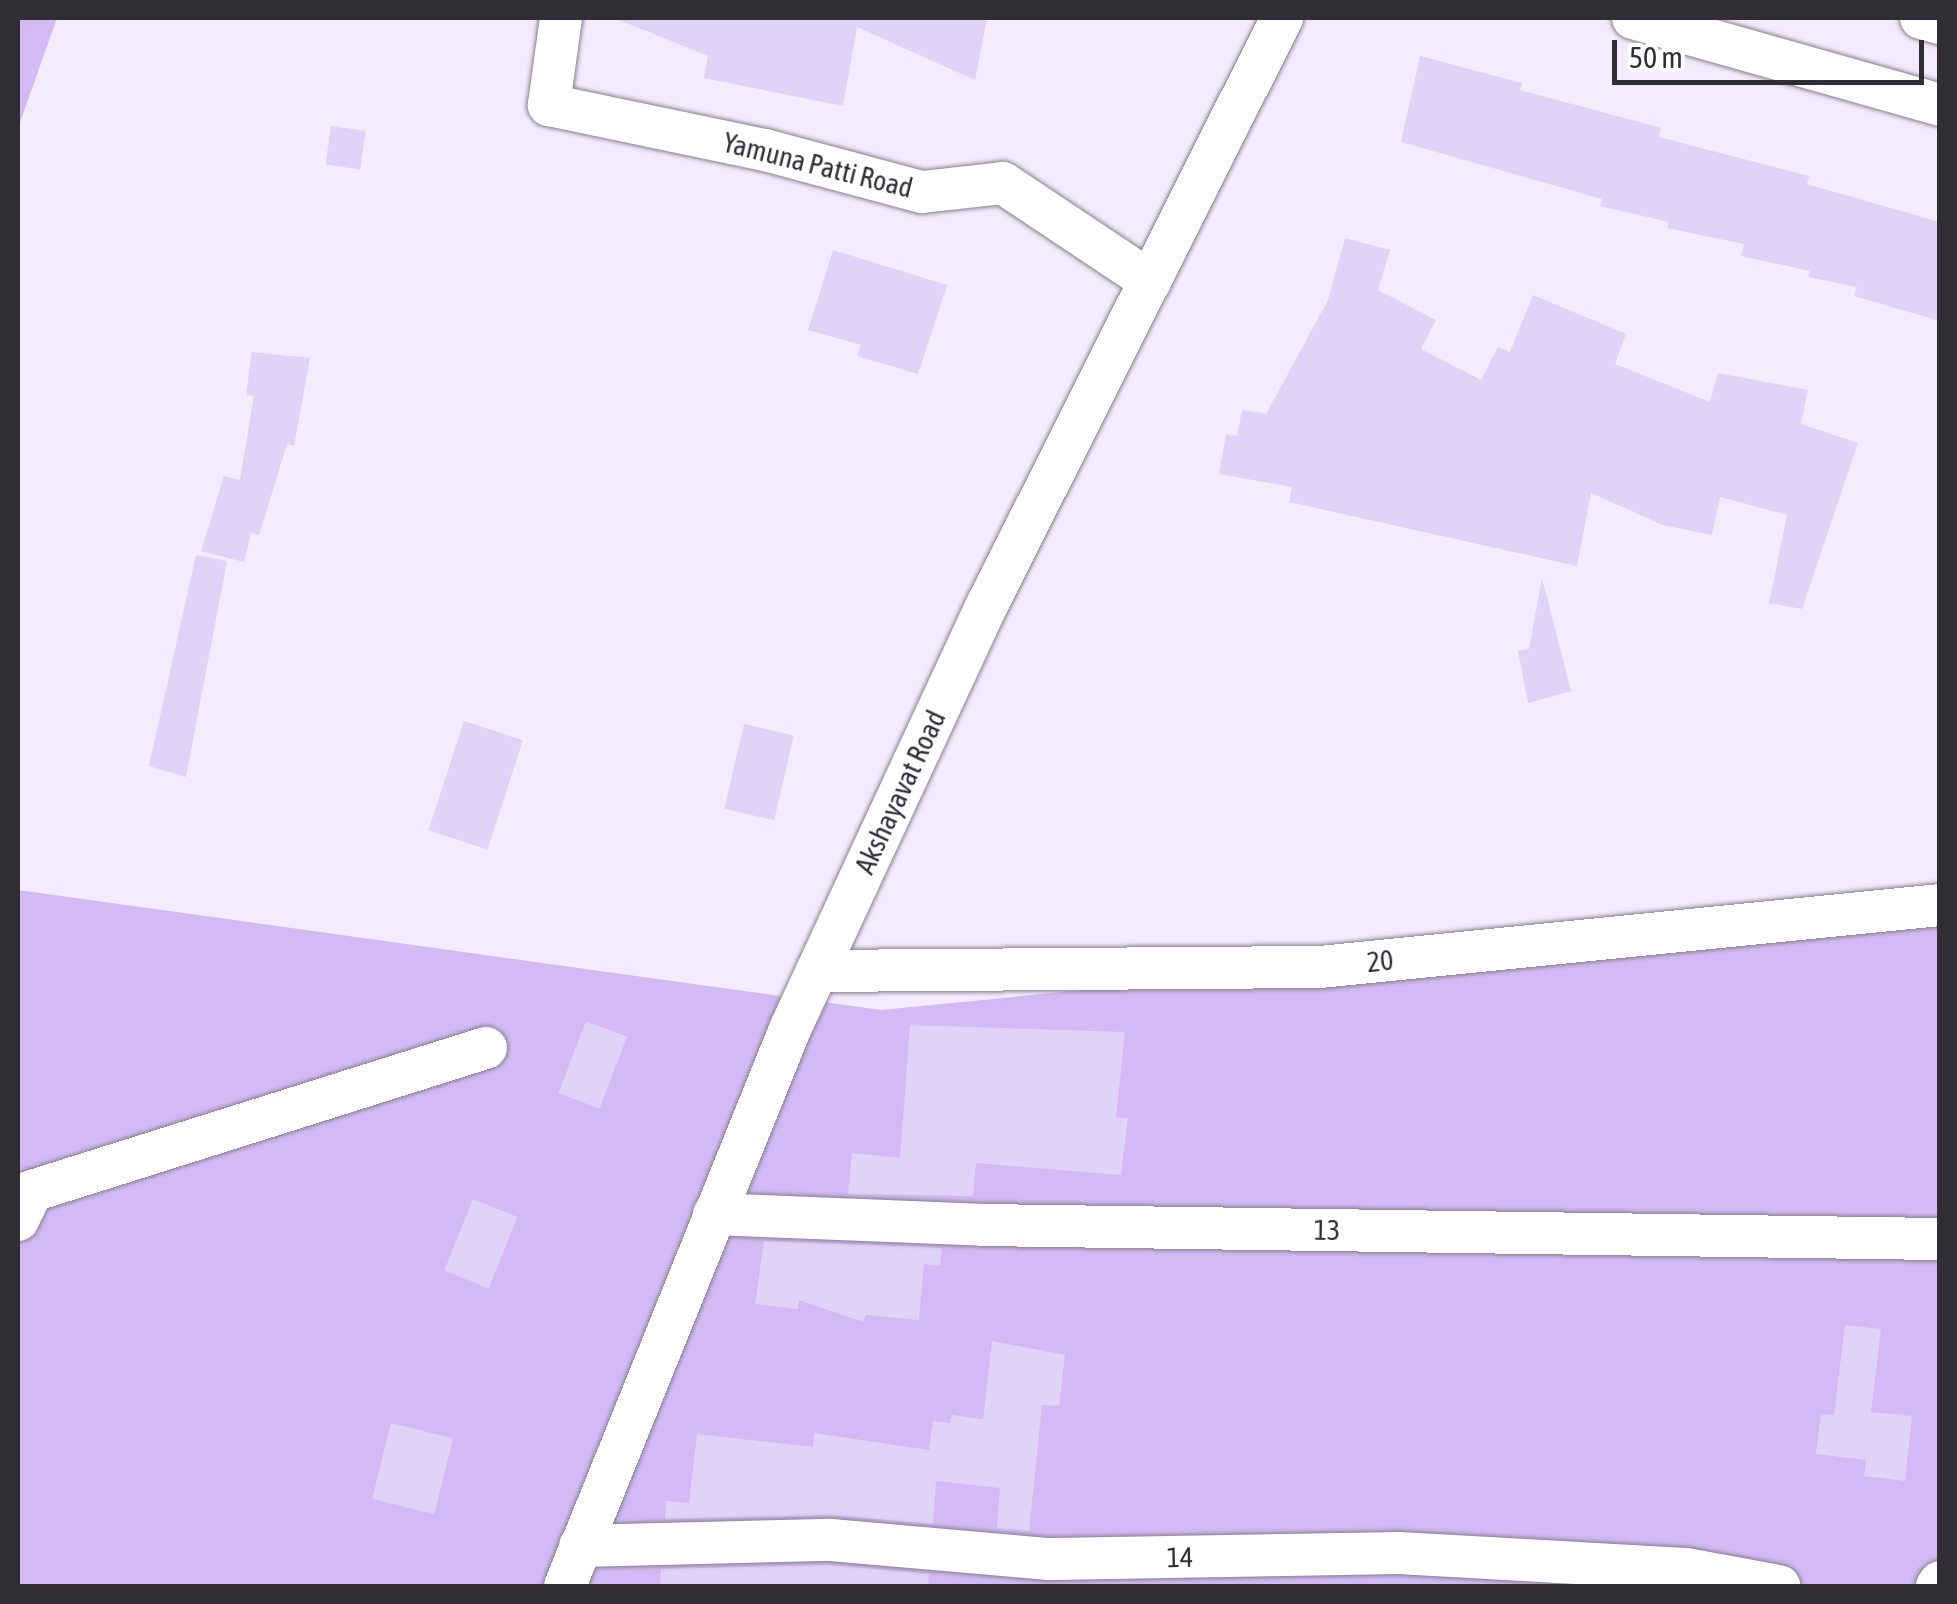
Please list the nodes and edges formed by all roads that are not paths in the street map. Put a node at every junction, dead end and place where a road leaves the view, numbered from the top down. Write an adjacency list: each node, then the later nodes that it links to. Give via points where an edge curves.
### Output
1 (561, 18): 7 (street, Yamuna Patti Road, via 548,105 765,150 922,192 1003,183)
2 (1282, 18): 7 (street, Akshayavat Road)
3 (1634, 18): 6 (street)
4 (1922, 18): 5 (street)
5 (1940, 23)
6 (1940, 104)
7 (1150, 281): 9 (street, Akshayavat Road, via 988,603)
8 (1940, 906): 9 (street, 20, via 1320,967)
9 (818, 971): 11 (street, Akshayavat Road)
10 (486, 1048): 12 (street, via 32,1191)
11 (714, 1214): 13 (street, 13, via 984,1225); 14 (street, Akshayavat Road)
12 (18, 1220)
13 (1940, 1239)
14 (580, 1546): 15 (street, Akshayavat Road); 16 (street, 14, via 831,1540 1049,1559 1399,1553 1686,1569)
15 (564, 1586)
16 (1779, 1586)

